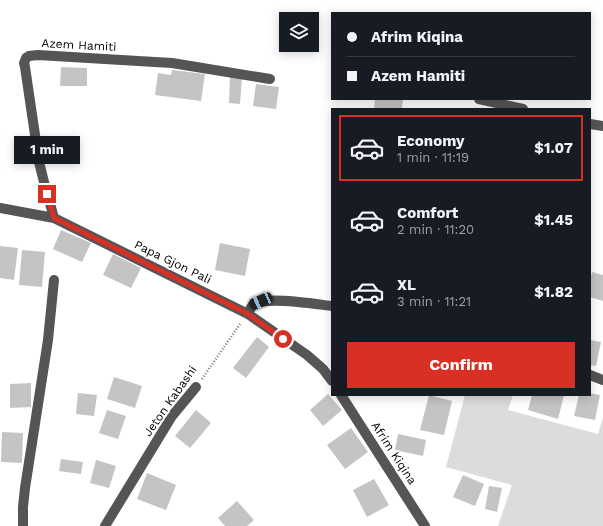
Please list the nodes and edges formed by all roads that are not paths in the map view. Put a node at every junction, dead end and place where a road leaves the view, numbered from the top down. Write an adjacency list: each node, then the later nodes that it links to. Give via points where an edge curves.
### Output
1 (270, 78): 7 (street, Azem Hamiti, via 155,62 29,56 24,68 39,162)
2 (479, 100): 3 (street)
3 (518, 108)
4 (591, 124): 5 (street)
5 (603, 126)
6 (0, 208): 7 (street, Papa Gjon Pali)
7 (54, 218): 10 (street, Papa Gjon Pali)
8 (54, 280): 16 (street, via 48,346 25,488)
9 (331, 306): 10 (street, via 261,301 253,304)
10 (248, 314): 12 (street, via 307,355)
11 (591, 375): 13 (street)
12 (331, 380)
13 (603, 380)
14 (196, 387): 17 (street, Jeton Kabashi, via 172,416)
15 (342, 396): 18 (street, Afrim Kiqina)
16 (23, 526)
17 (105, 526)
18 (425, 526)

